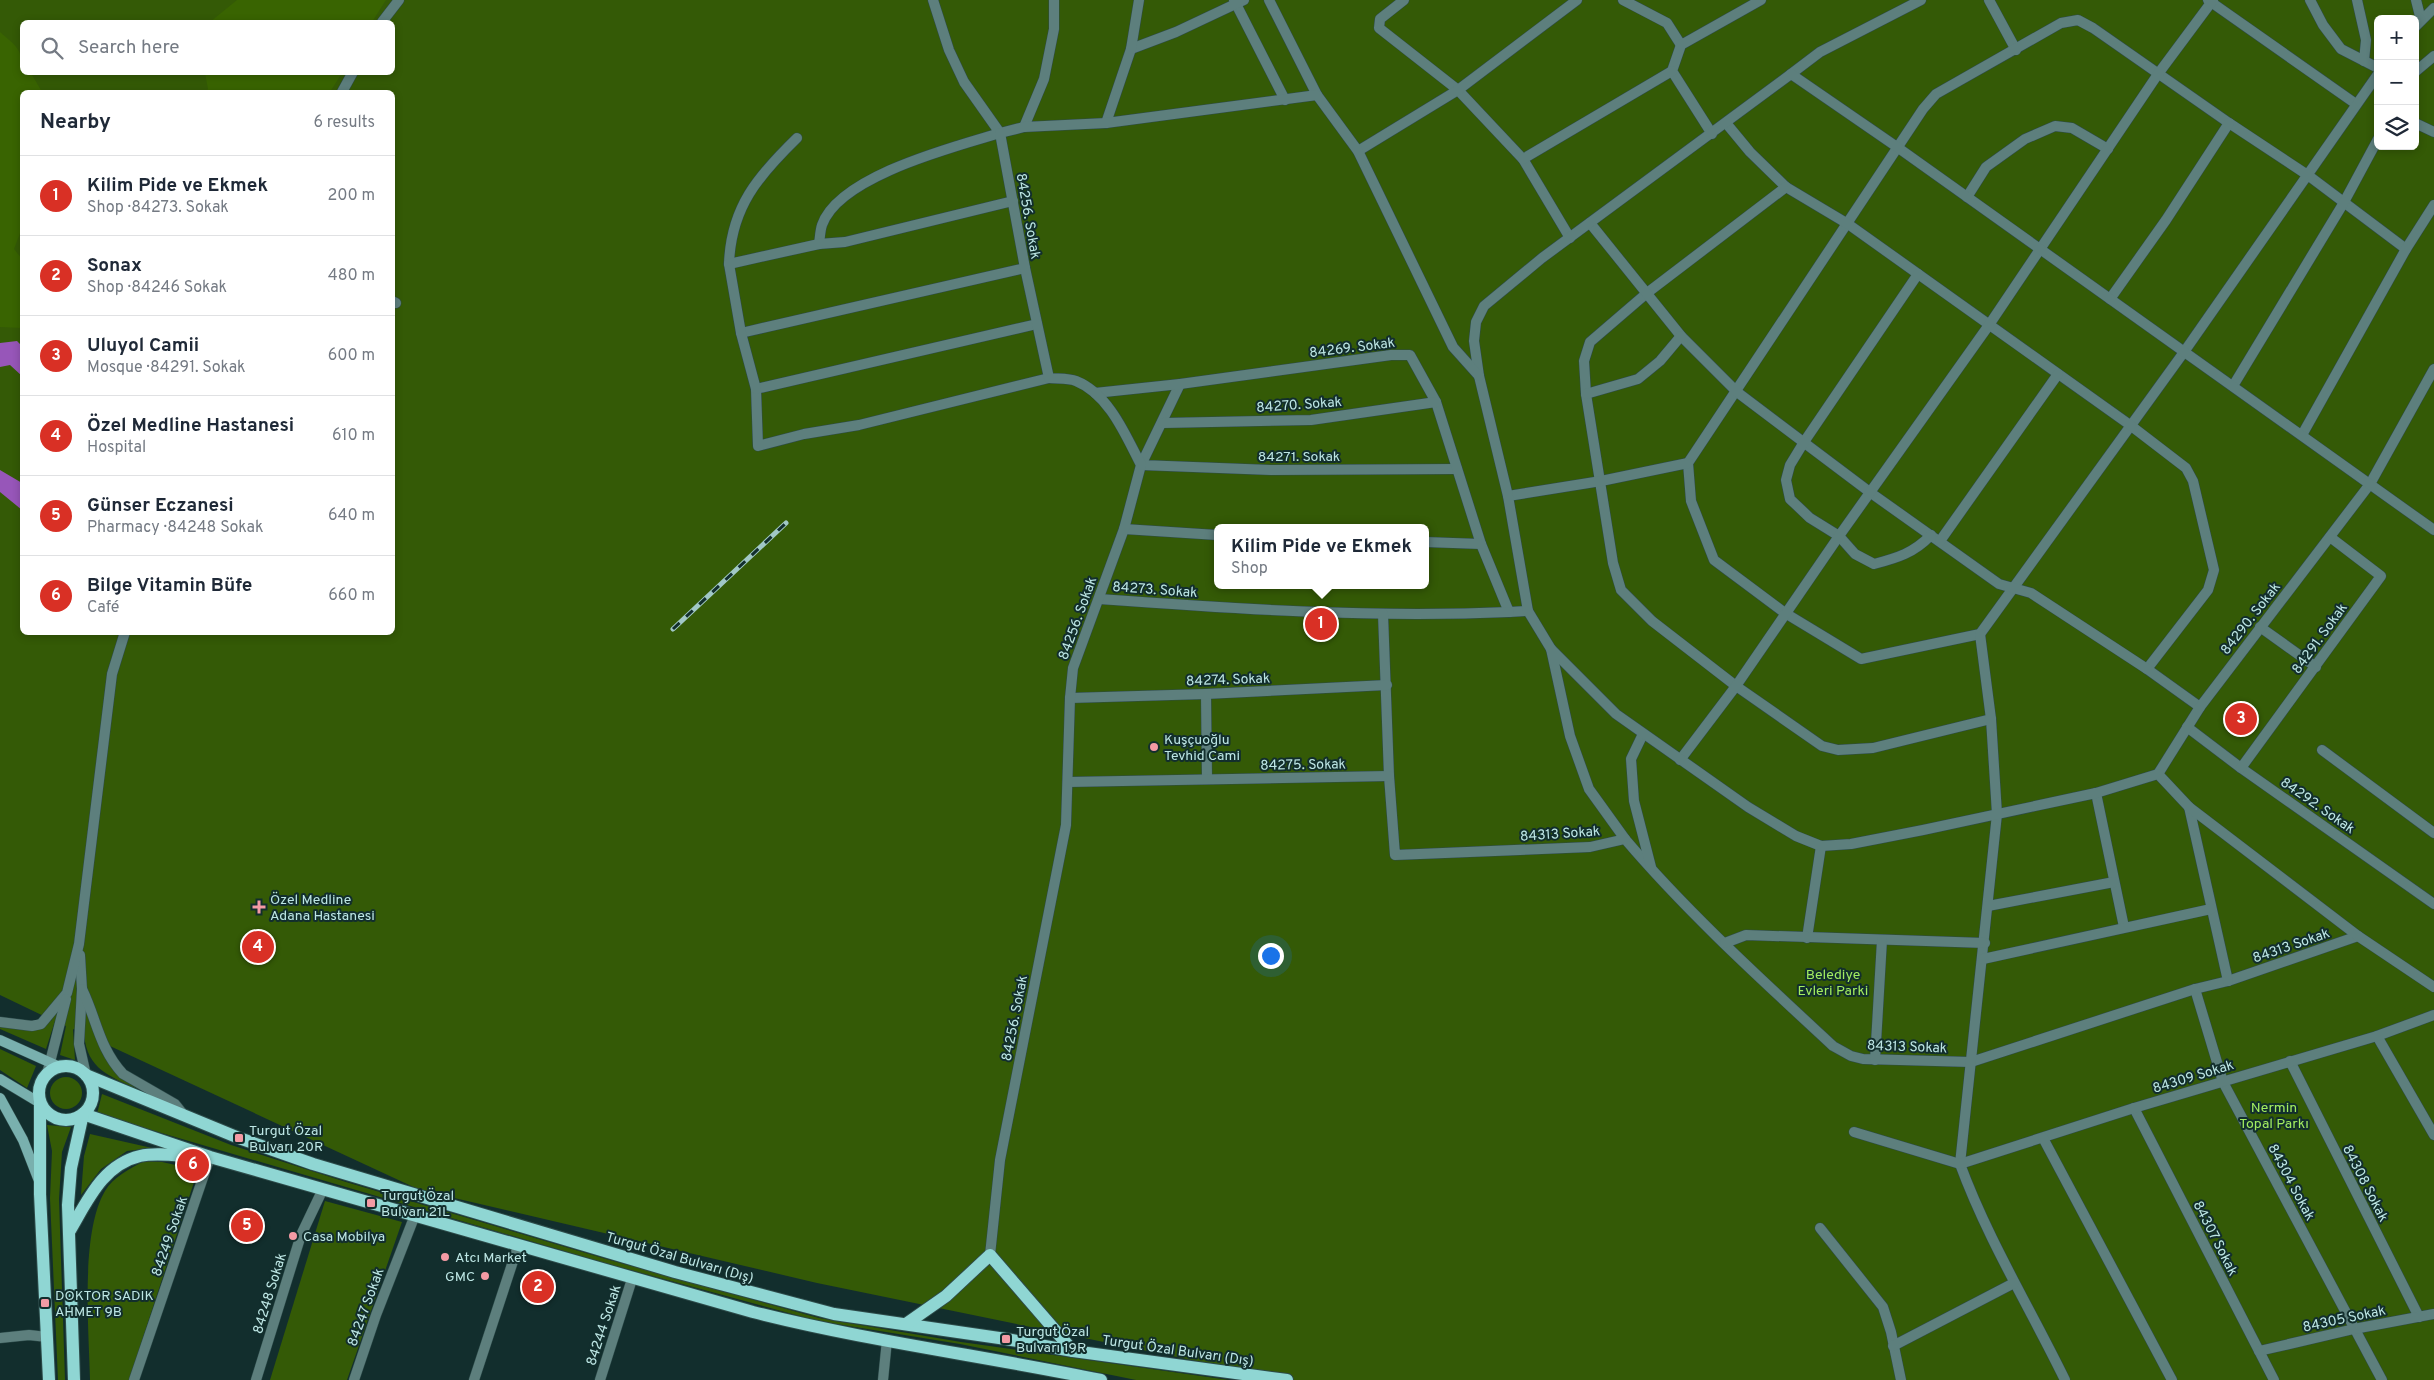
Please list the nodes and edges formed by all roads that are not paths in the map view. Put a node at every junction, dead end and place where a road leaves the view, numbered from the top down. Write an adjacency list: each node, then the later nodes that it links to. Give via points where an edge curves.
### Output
1 (399, 0): 19 (street)
2 (933, 0): 44 (street, via 949,50 964,82)
3 (1054, 0): 42 (street, via 1054,29 1044,79)
4 (1140, 0): 22 (street)
5 (1269, 0): 35 (street)
6 (1404, 0): 34 (street, via 1380,19 1379,28)
7 (1578, 0): 34 (street)
8 (1622, 0): 21 (street, via 1668,22)
9 (1761, 0): 21 (street)
10 (1920, 0): 29 (street, via 1820,52)
11 (1989, 0): 23 (street)
12 (2310, 0): 25 (street, via 2323,25 2342,49)
13 (2356, 0): 25 (street, via 2366,40)
14 (2416, 0): 18 (street)
15 (1238, 1): 22 (street, via 1176,32); 36 (street)
16 (2211, 1): 30 (street); 37 (street)
17 (2434, 8): 20 (street)
18 (2417, 15)
19 (384, 20)
20 (2419, 23)
21 (1681, 45): 28 (street)
22 (1131, 49): 38 (street)
23 (2016, 50): 30 (street, via 2061,23 2078,20); 48 (street, via 1936,94)
24 (2434, 56): 27 (street)
25 (2364, 61): 26 (street)
26 (2374, 66)
27 (2419, 69)
28 (1672, 72): 45 (street); 51 (street)
29 (1791, 74): 39 (street); 48 (street)
30 (2158, 74): 40 (street); 49 (street)
31 (351, 75): 33 (street)
32 (2374, 79): 37 (street)
33 (343, 90)
34 (1458, 90): 50 (street); 51 (street)
35 (1318, 95): 36 (street); 50 (street)
36 (1286, 100): 38 (street)
37 (2356, 104): 52 (street)
38 (1106, 123): 42 (street)
39 (1726, 123): 45 (street); 53 (street)
40 (2229, 123): 52 (street); 68 (street)
41 (2419, 125): 43 (street)
42 (1024, 127): 44 (street)
43 (2434, 132)
44 (1000, 133): 55 (street, 84256. Sokak); 61 (street, via 935,153 868,180 838,202 822,224)
45 (1712, 134): 58 (street)
46 (796, 138): 64 (street, via 765,169 742,206 730,241)
47 (2374, 146): 56 (street)
48 (1897, 147): 54 (street); 59 (street)
49 (2108, 149): 54 (street, via 2072,128 2055,126 2025,139 1986,167); 62 (street)
50 (1358, 151): 76 (street, via 1453,348)
51 (1523, 159): 60 (street)
52 (2309, 176): 56 (street); 73 (street)
53 (1786, 187): 59 (street); 67 (street)
54 (1968, 197): 62 (street)
55 (1013, 200): 61 (street, via 845,242); 65 (street, 84256. Sokak)
56 (2343, 204): 63 (street); 79 (street)
57 (2434, 205): 63 (street)
58 (1590, 223): 60 (street); 67 (street)
59 (1848, 224): 66 (street); 81 (street)
60 (1570, 238): 76 (street, via 1484,306 1476,322 1474,341)
61 (819, 244): 64 (street)
62 (2039, 248): 68 (street); 70 (street)
63 (2406, 249): 87 (street)
64 (729, 264): 71 (street)
65 (1025, 268): 69 (street, 84256. Sokak); 71 (street)
66 (1918, 274): 70 (street); 88 (street)
67 (1647, 293): 72 (street); 83 (street, via 1590,342 1584,361)
68 (2110, 299): 73 (street)
69 (1037, 324): 77 (street, 84256. Sokak); 80 (street)
70 (1989, 325): 75 (street); 94 (street)
71 (741, 333): 80 (street)
72 (1681, 336): 81 (street); 83 (street, via 1660,361 1638,379)
73 (2184, 352): 79 (street); 86 (street)
74 (2434, 369): 93 (street, 84290. Sokak)
75 (2058, 374): 86 (street); 101 (street)
76 (1479, 376): 95 (street)
77 (1049, 378): 80 (street, via 859,425 758,446); 82 (street, via 1076,381)
78 (1180, 384): 82 (street, 84269. Sokak); 84 (street, 84269. Sokak, via 1410,355); 85 (street, 84256. Sokak)
79 (2233, 386): 87 (street)
80 (756, 388)
81 (1737, 392): 88 (street); 89 (street)
82 (1095, 393): 90 (street, via 1120,426)
83 (1586, 394): 92 (street)
84 (1436, 402): 85 (street, 84270. Sokak, via 1312,420); 91 (street, 84269. Sokak)
85 (1163, 423): 90 (street, 84256. Sokak)
86 (2130, 425): 104 (street); 115 (street, via 2190,474 2214,570 2208,590)
87 (2302, 435): 93 (street)
88 (1804, 442): 94 (street); 99 (street, via 1790,465 1786,480 1790,499 1810,518)
89 (1688, 463): 92 (street); 108 (street, via 1691,501 1714,560)
90 (1141, 465): 91 (street, 84271. Sokak, via 1272,470); 96 (street, 84256. Sokak)
91 (1457, 469): 103 (street, 84269. Sokak)
92 (1601, 481): 95 (street); 117 (street, via 1613,563 1622,590 1652,621)
93 (2370, 484): 97 (street); 100 (street, 84290. Sokak)
94 (1870, 493): 99 (street); 101 (street)
95 (1508, 496): 106 (street)
96 (1124, 529): 98 (street); 105 (street, 84256. Sokak)
97 (2434, 530)
98 (1214, 535)
99 (1839, 536): 101 (street, via 1855,554 1874,564 1904,556); 108 (street)
100 (2330, 537): 110 (street, 84290. Sokak); 114 (street, 84291. Sokak, via 2381,576)
101 (1936, 538): 104 (street, via 1999,584)
102 (1429, 542): 103 (street)
103 (1481, 544): 107 (street, 84269. Sokak)
104 (2012, 589): 111 (street); 115 (street, via 2031,593)
105 (1099, 599): 109 (street, 84273. Sokak, via 1229,609); 119 (street, 84256. Sokak, via 1073,668)
106 (1528, 610): 107 (street); 113 (street)
107 (1509, 612): 109 (street, 84273. Sokak)
108 (1785, 613): 111 (street, via 1861,659); 117 (street)
109 (1383, 614): 116 (street)
110 (2260, 627): 114 (street); 120 (street, 84290. Sokak)
111 (1980, 634): 121 (street)
112 (124, 635): 148 (street, via 112,674)
113 (1551, 649): 123 (street, via 1616,714); 135 (street, via 1570,736 1589,790)
114 (2316, 667): 126 (street, 84291. Sokak)
115 (2147, 669): 120 (street)
116 (1386, 685): 118 (street, 84274. Sokak); 128 (street)
117 (1736, 686): 121 (street, via 1822,746 1838,750 1873,748); 125 (street)
118 (1206, 694): 119 (street, 84274. Sokak); 129 (street)
119 (1070, 698): 130 (street, 84256. Sokak)
120 (2200, 707): 122 (street, 84290. Sokak)
121 (1991, 720): 133 (street)
122 (2187, 727): 126 (street, 84292. Sokak); 127 (street, 84290. Sokak)
123 (1642, 734): 125 (street); 137 (street, via 1631,759 1634,801)
124 (2322, 750): 134 (street)
125 (1680, 760): 136 (street, via 1796,836)
126 (2241, 768): 139 (street, 84292. Sokak)
127 (2158, 774): 131 (street); 132 (street)
128 (1389, 776): 129 (street, 84275. Sokak); 135 (street, 84313 Sokak, via 1394,855 1590,846)
129 (1207, 779): 130 (street, 84275. Sokak)
130 (1068, 782): 182 (street, 84256. Sokak, via 1066,825 1000,1160)
131 (2096, 793): 133 (street); 138 (street)
132 (2189, 807): 141 (street); 143 (street)
133 (1997, 814): 136 (street, via 1851,844); 140 (street)
134 (2434, 833)
135 (1625, 839): 137 (street, 84313 Sokak)
136 (1821, 846): 144 (street)
137 (1652, 871): 146 (street, 84313 Sokak)
138 (2114, 882): 140 (street); 142 (street)
139 (2434, 904)
140 (1988, 906): 147 (street)
141 (2211, 908): 142 (street); 150 (street)
142 (2124, 927): 149 (street)
143 (2358, 936): 150 (street, 84313 Sokak); 151 (street)
144 (1807, 938): 145 (street); 146 (street, via 1746,935)
145 (1882, 940): 147 (street); 159 (street)
146 (1725, 943): 159 (street, 84313 Sokak, via 1834,1046 1852,1056)
147 (1985, 943): 149 (street)
148 (79, 944): 152 (street); 154 (street)
149 (1983, 959): 161 (street)
150 (2228, 981): 153 (street, 84313 Sokak)
151 (2434, 987)
152 (82, 989): 163 (street, via 79,1044); 170 (street, via 102,1045 117,1068 175,1104)
153 (2195, 989): 161 (street, 84313 Sokak); 165 (street, 84304 Sokak)
154 (67, 993): 156 (street, via 41,1024); 162 (street)
155 (2434, 1015): 157 (street, 84309 Sokak)
156 (0, 1022)
157 (2377, 1036): 160 (street, 84309 Sokak); 172 (street)
158 (0, 1040): 162 (main road)
159 (1875, 1060): 161 (street, 84313 Sokak)
160 (2290, 1061): 165 (street, 84309 Sokak); 186 (street, 84308 Sokak)
161 (1971, 1062): 175 (street)
162 (52, 1068): 163 (main road, via 74,1067); 167 (main road, via 40,1086)
163 (86, 1075): 169 (main road, via 93,1095 91,1105); 170 (main road, Turgut Özal Bulvarı (Dış))
164 (0, 1079): 167 (main road)
165 (2223, 1082): 168 (street, 84309 Sokak); 188 (street, 84304 Sokak)
166 (0, 1098): 176 (main road, via 23,1140)
167 (40, 1103): 169 (main road, via 59,1120); 176 (main road)
168 (2134, 1108): 173 (street, 84309 Sokak); 194 (street, 84307 Sokak)
169 (83, 1114): 174 (main road); 180 (main road, via 71,1168)
170 (183, 1114): 187 (main road, Turgut Özal Bulvarı (Dış), via 313,1164 675,1272 834,1314)
171 (1854, 1132): 175 (street)
172 (2434, 1135)
173 (2042, 1138): 175 (street, 84309 Sokak); 207 (street)
174 (210, 1157): 177 (main road); 180 (main road, via 141,1156 123,1162 95,1187); 197 (street, 84249 Sokak)
175 (1960, 1164): 184 (street)
176 (39, 1182): 189 (main road)
177 (324, 1189): 178 (main road); 198 (street, 84248 Sokak, via 301,1235)
178 (414, 1216): 181 (main road); 199 (street, 84247 Sokak)
179 (1820, 1228): 192 (street, via 1883,1307)
180 (69, 1232): 196 (main road)
181 (518, 1246): 183 (main road); 200 (street)
182 (990, 1255): 187 (main road, via 946,1296); 193 (main road)
183 (632, 1279): 191 (main road, via 818,1328); 201 (street, 84244 Sokak)
184 (2014, 1283): 192 (street); 206 (street)
185 (2434, 1314): 186 (street, 84305 Sokak)
186 (2419, 1317): 188 (street, 84305 Sokak)
187 (906, 1324): 193 (main road, Turgut Özal Bulvarı (Dış))
188 (2354, 1329): 194 (street, 84305 Sokak); 209 (street, 84304 Sokak)
189 (46, 1337): 190 (street); 195 (main road)
190 (0, 1338)
191 (887, 1340): 202 (street); 203 (main road)
192 (1893, 1346): 205 (street)
193 (1073, 1351): 204 (main road, Turgut Özal Bulvarı (Dış))
194 (2259, 1352): 208 (street, 84307 Sokak)
195 (49, 1380)
196 (74, 1380)
197 (134, 1380)
198 (256, 1380)
199 (354, 1380)
200 (474, 1380)
201 (600, 1380)
202 (883, 1380)
203 (1101, 1380)
204 (1287, 1380)
205 (1901, 1380)
206 (2065, 1380)
207 (2172, 1380)
208 (2274, 1380)
209 (2382, 1380)

